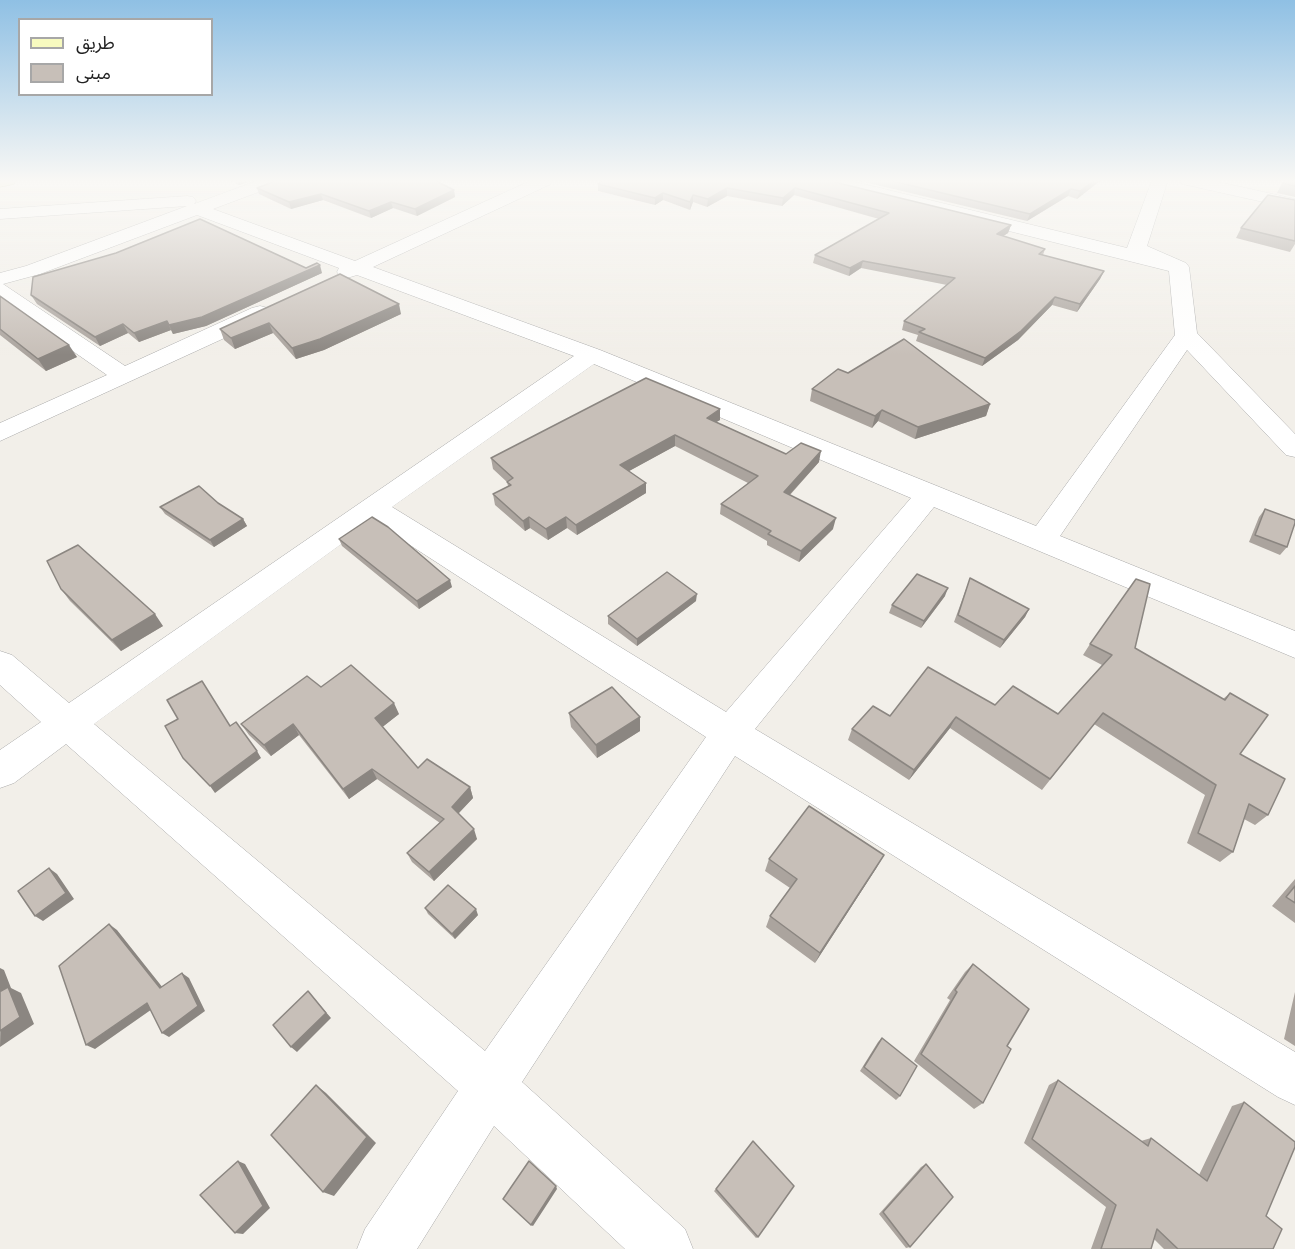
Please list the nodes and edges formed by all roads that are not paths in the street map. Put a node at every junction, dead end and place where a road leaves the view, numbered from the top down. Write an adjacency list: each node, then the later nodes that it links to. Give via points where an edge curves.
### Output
1 (118, 238): 8 (street)
2 (278, 238): 6 (street)
3 (420, 238): 6 (street)
4 (1068, 238): 7 (street)
5 (1140, 238): 7 (street, via 1136,249)
6 (358, 267): 9 (street); 13 (street)
7 (1179, 267): 12 (street)
8 (0, 279)
9 (326, 282)
10 (0, 290): 14 (street)
11 (284, 301): 14 (street)
12 (1186, 334): 16 (street); 19 (street)
13 (592, 355): 17 (street); 18 (street)
14 (124, 376): 15 (street)
15 (0, 433)
16 (1295, 449)
17 (928, 496): 19 (street); 23 (street)
18 (372, 507): 22 (street); 23 (street)
19 (1041, 541): 20 (street)
20 (1295, 645)
21 (0, 665): 22 (street)
22 (67, 723): 24 (street); 26 (street)
23 (730, 733): 25 (street); 26 (street)
24 (0, 771)
25 (1295, 1080)
26 (490, 1088): 27 (street); 28 (street)
27 (385, 1249)
28 (665, 1249)

